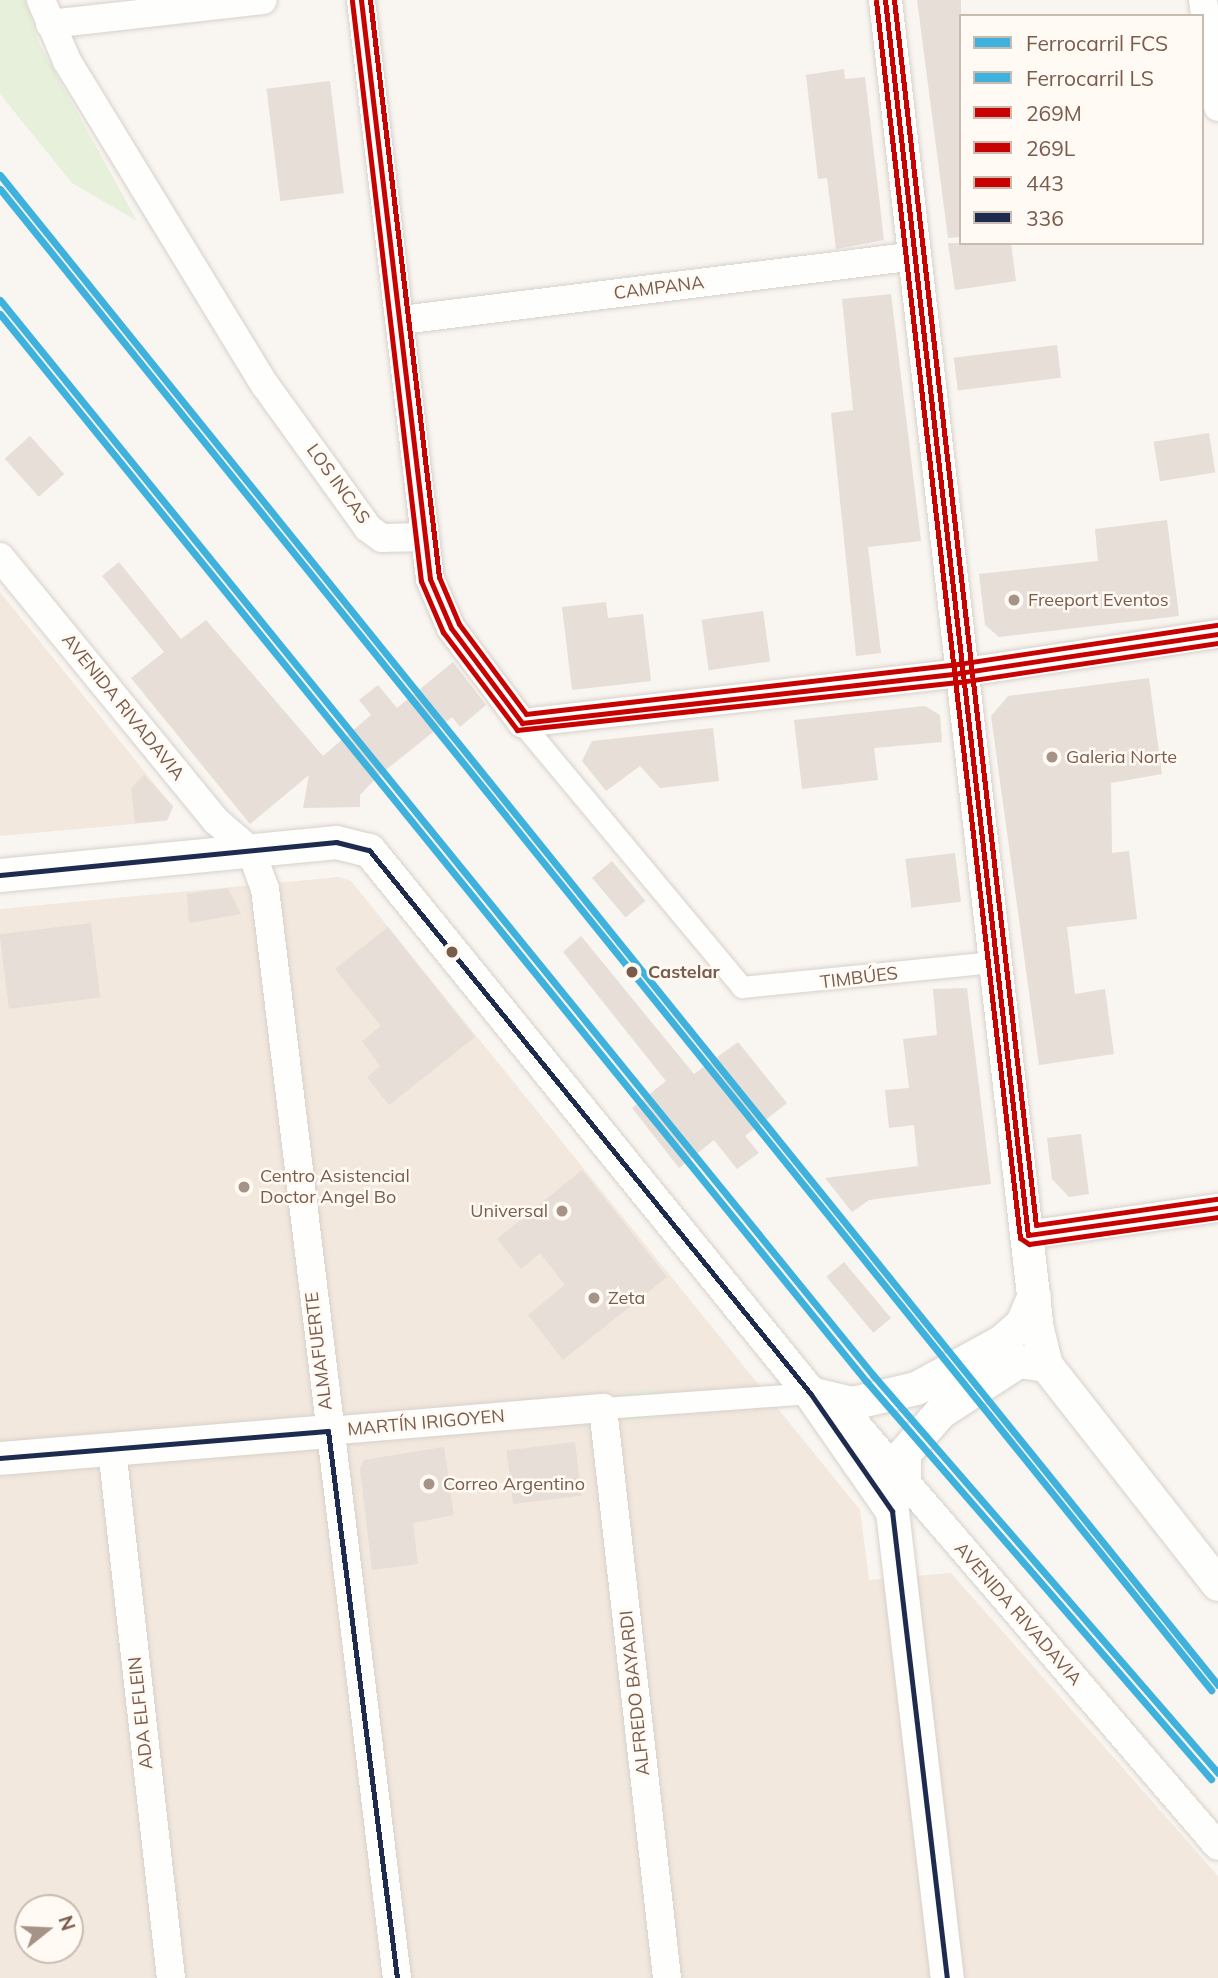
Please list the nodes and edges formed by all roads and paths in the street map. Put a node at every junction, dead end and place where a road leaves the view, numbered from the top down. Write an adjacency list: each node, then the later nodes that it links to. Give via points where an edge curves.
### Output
1 (263, 0): 5 (street)
2 (361, 0): 8 (street)
3 (885, 0): 7 (street)
4 (1203, 0): 6 (street)
5 (46, 12): 9 (street, LOS INCAS, via 265,384 368,528 382,538)
6 (1218, 107)
7 (916, 256): 8 (street, CAMPANA); 12 (street)
8 (402, 320): 9 (street)
9 (424, 537): 13 (street, via 430,579 451,628)
10 (0, 557): 14 (street, AVENIDA RIVADAVIA, via 215,820)
11 (1218, 634): 12 (street)
12 (959, 673): 13 (street); 16 (street)
13 (522, 723): 16 (street, TIMBÚES, via 728,975 757,990)
14 (251, 851): 15 (street); 21 (street, AVENIDA RIVADAVIA, via 355,842 369,850); 23 (street, ALMAFUERTE, via 265,889)
15 (0, 875)
16 (993, 962): 18 (street)
17 (1218, 1208): 18 (street)
18 (1028, 1235): 19 (street)
19 (1034, 1295): 20 (street); 21 (street, via 1022,1322 1002,1341 916,1388 852,1403)
20 (1046, 1365): 26 (street, via 1017,1361 940,1412 905,1453); 27 (street)
21 (810, 1393): 22 (street, MARTÍN IRIGOYEN); 26 (street, AVENIDA RIVADAVIA)
22 (603, 1408): 23 (street, MARTÍN IRIGOYEN); 31 (street, ALFREDO BAYARDI)
23 (328, 1431): 24 (street, MARTÍN IRIGOYEN); 30 (street, ALMAFUERTE)
24 (112, 1449): 25 (street, MARTÍN IRIGOYEN); 29 (street, ADA ELFLEIN)
25 (0, 1458)
26 (898, 1497): 28 (street, AVENIDA RIVADAVIA); 32 (street)
27 (1218, 1584)
28 (1218, 1846)
29 (171, 1978)
30 (397, 1978)
31 (667, 1978)
32 (947, 1978)

